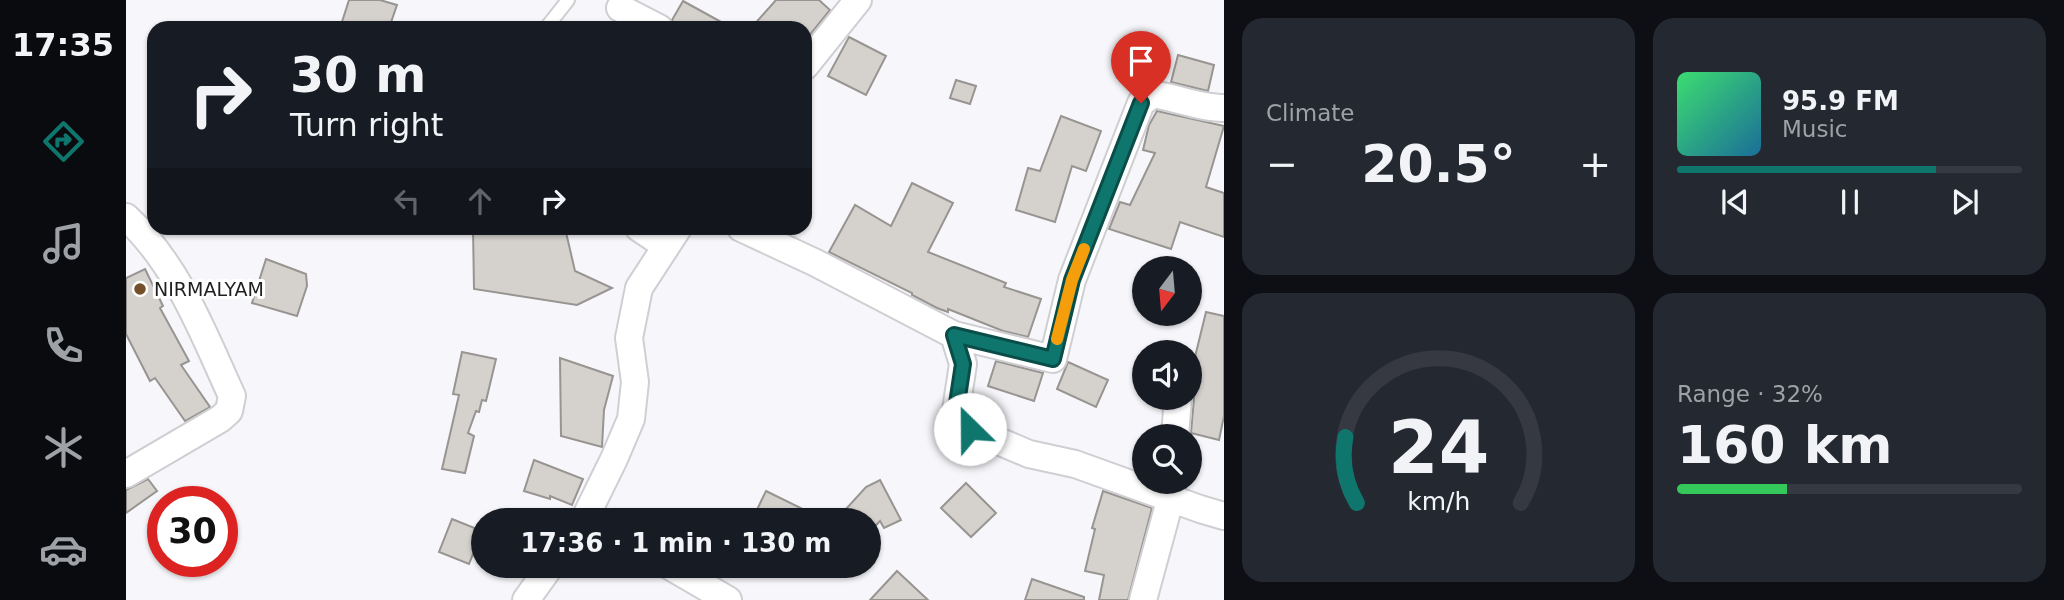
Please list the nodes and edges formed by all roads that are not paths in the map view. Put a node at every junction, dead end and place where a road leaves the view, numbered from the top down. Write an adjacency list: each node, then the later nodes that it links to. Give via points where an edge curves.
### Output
1 (568, 0): 4 (lane)
2 (858, 0): 6 (street)
3 (620, 8): 5 (street)
4 (552, 21)
5 (645, 21)
6 (812, 57)
7 (1224, 108): 11 (street, via 1153,94 1141,103 1072,280 1053,359)
8 (126, 217): 12 (street, via 176,277 232,396 229,411 220,419)
9 (756, 235): 11 (street)
10 (672, 237): 16 (street, via 639,288 629,338 635,382 631,419)
11 (954, 335): 13 (street, via 963,364 956,410 970,429 1029,454)
12 (126, 474)
13 (1132, 479)
14 (1170, 494): 22 (street)
15 (1178, 494): 17 (street, via 1199,509)
16 (591, 508)
17 (1224, 516)
18 (542, 578): 20 (street)
19 (690, 578): 21 (street)
20 (526, 600)
21 (728, 600)
22 (1143, 600)

